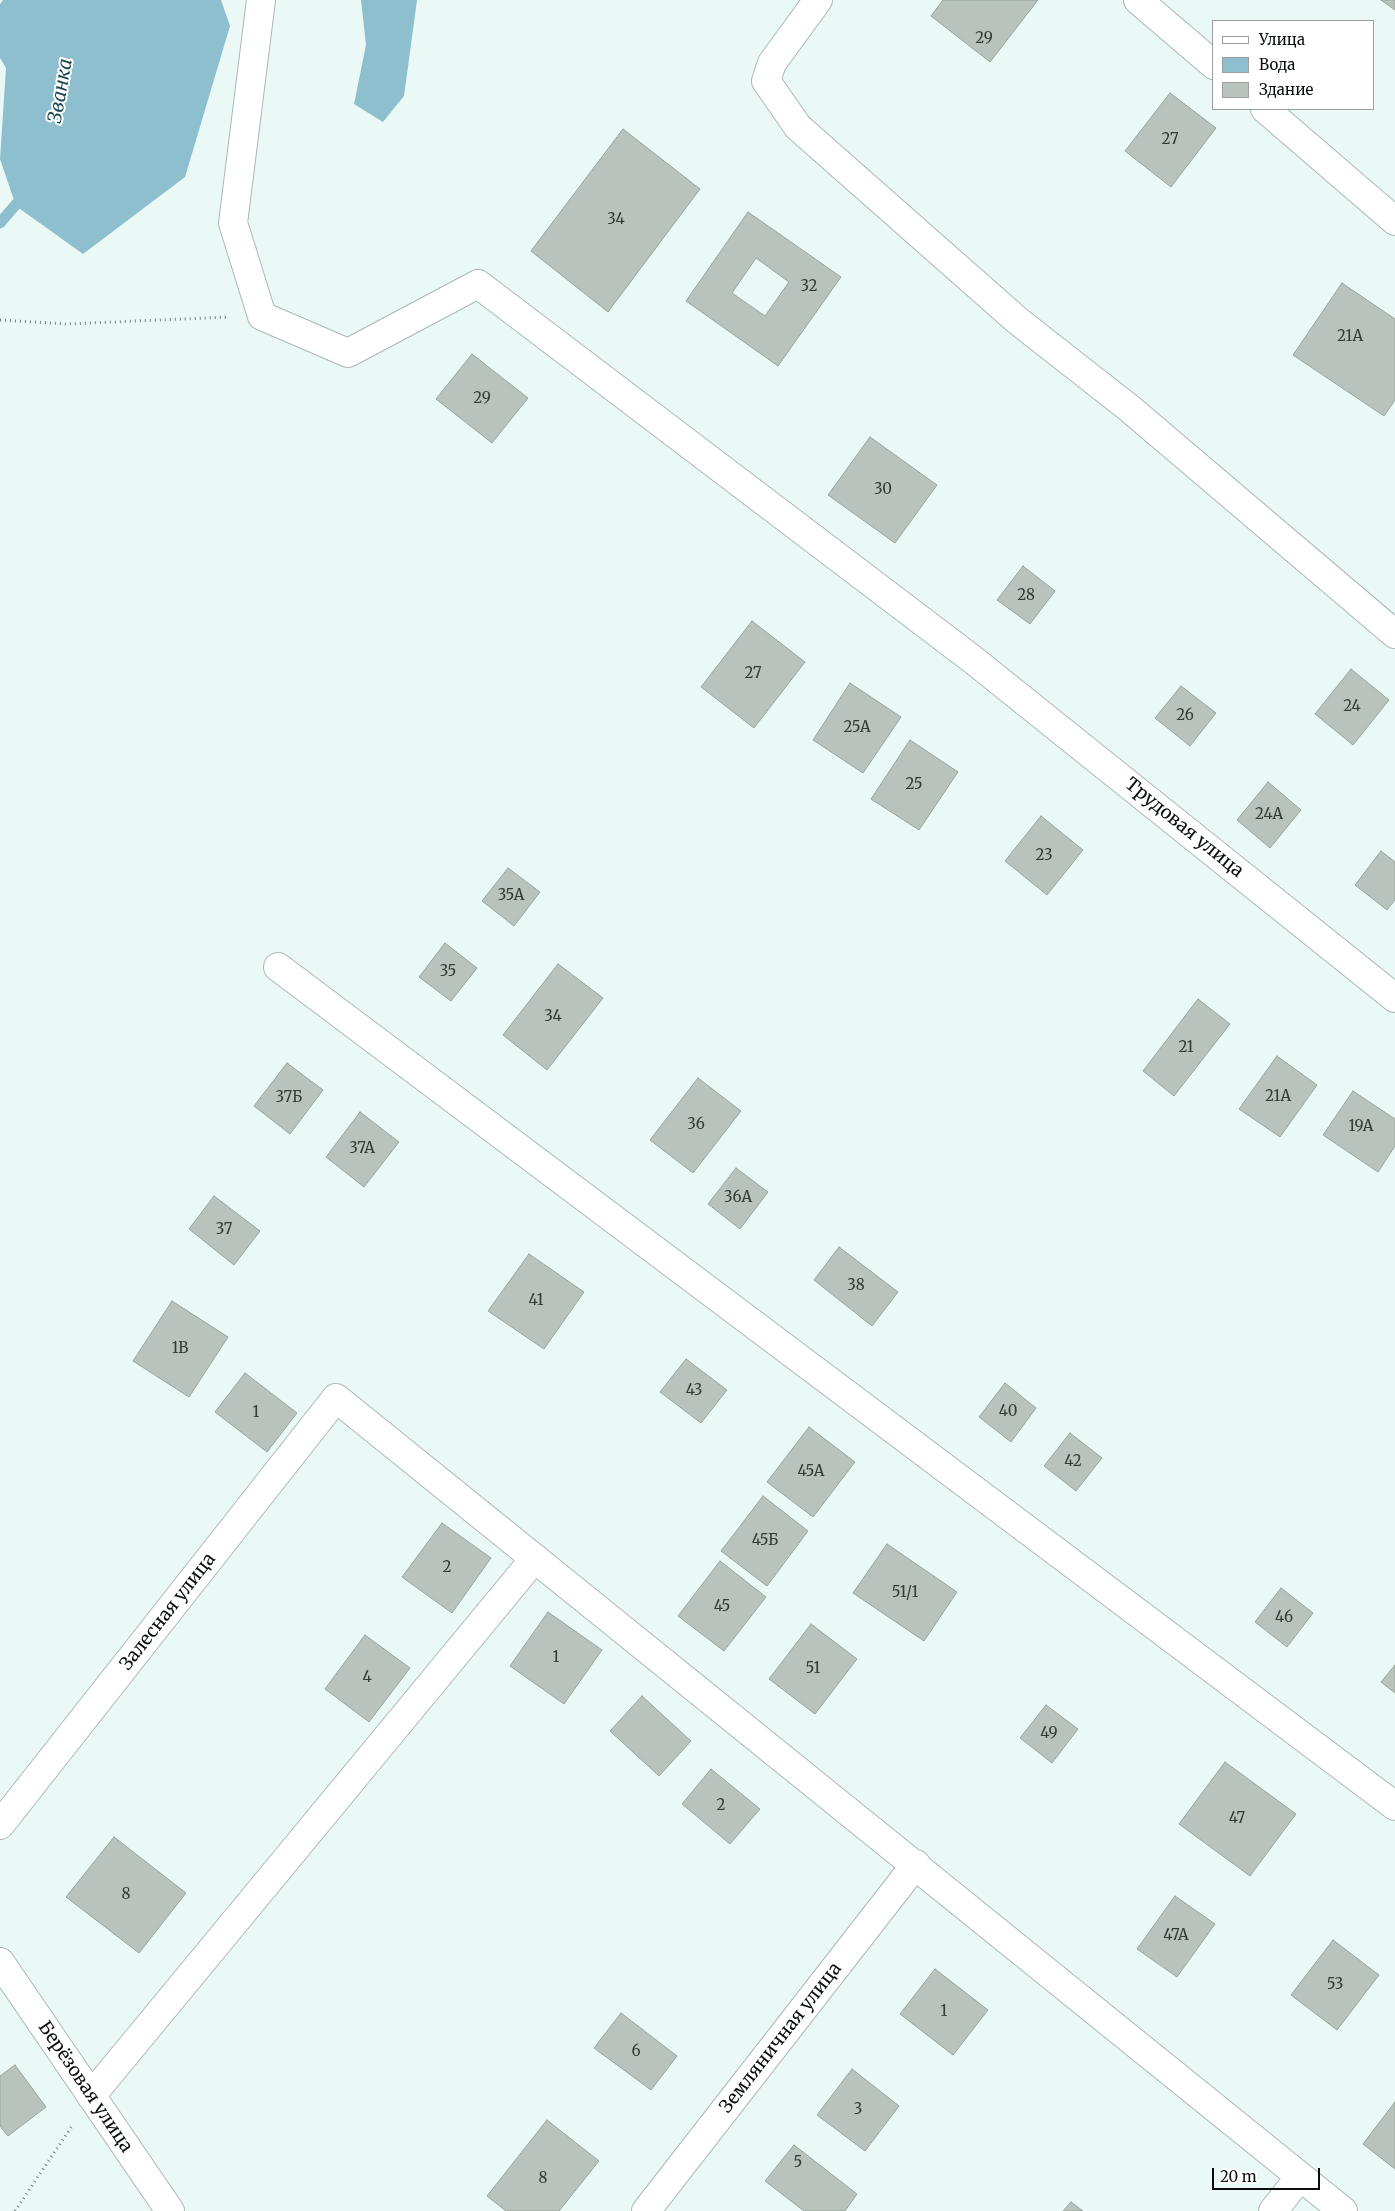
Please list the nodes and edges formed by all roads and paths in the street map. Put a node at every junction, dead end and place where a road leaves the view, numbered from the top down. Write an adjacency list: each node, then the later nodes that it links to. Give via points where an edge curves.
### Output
1 (261, 0): 7 (street, via 233,223)
2 (818, 0): 9 (street, via 772,63 766,81 798,127 1018,322 1129,408)
3 (1138, 0): 4 (street)
4 (1212, 63)
5 (1266, 110): 6 (street)
6 (1395, 221)
7 (262, 316): 8 (path, via 67,324); 11 (street, Трудовая улица, via 348,353 478,284 972,659)
8 (0, 320)
9 (1395, 634)
10 (278, 967): 13 (street)
11 (1395, 998)
12 (535, 1558): 14 (street, Залесная улица, via 336,1398); 15 (street); 17 (street)
13 (1395, 1806)
14 (0, 1825)
15 (916, 1864): 18 (street); 21 (street, Земляничная улица)
16 (0, 1962): 17 (street, Берёзовая улица)
17 (91, 2096): 19 (path); 20 (street, Берёзовая улица)
18 (1300, 2176): 22 (street); 23 (street)
19 (15, 2211)
20 (170, 2211)
21 (646, 2211)
22 (1273, 2211)
23 (1343, 2211)

